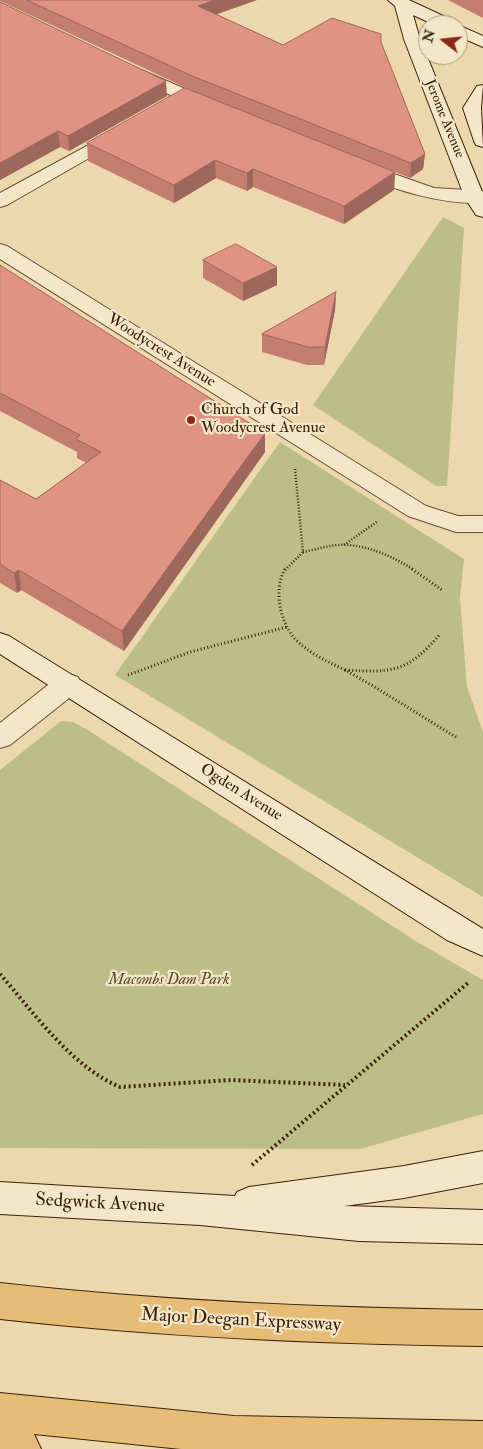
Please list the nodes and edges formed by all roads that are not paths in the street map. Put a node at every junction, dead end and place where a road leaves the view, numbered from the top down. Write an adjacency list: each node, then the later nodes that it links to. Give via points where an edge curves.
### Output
1 (399, 2): 2 (street); 14 (street, Jerome Avenue)
2 (427, 15)
3 (468, 35): 4 (street)
4 (483, 42)
5 (114, 63): 7 (street)
6 (483, 90): 11 (street, Jerome Avenue, via 472,108)
7 (184, 96): 8 (street); 9 (street)
8 (168, 106)
9 (230, 115)
10 (134, 125): 13 (street)
11 (483, 141)
12 (340, 160): 14 (street, via 428,194)
13 (0, 201)
14 (480, 202)
15 (0, 250): 16 (street, Woodycrest Avenue, via 417,511 447,522)
16 (483, 524)
17 (0, 642): 18 (street, Ogden Avenue)
18 (68, 684): 19 (street); 20 (street, Ogden Avenue, via 458,931)
19 (0, 738)
20 (483, 943)
21 (483, 1167): 23 (street, via 404,1182)
22 (0, 1198): 23 (street, Sedgwick Avenue)
23 (200, 1210): 24 (street, via 359,1224)
24 (483, 1227)
25 (0, 1301): 26 (highway, Major Deegan Expressway, via 131,1316 224,1322)
26 (483, 1328)
27 (0, 1412): 29 (highway, via 234,1435)
28 (0, 1440): 30 (highway)
29 (483, 1440)
30 (22, 1449)

